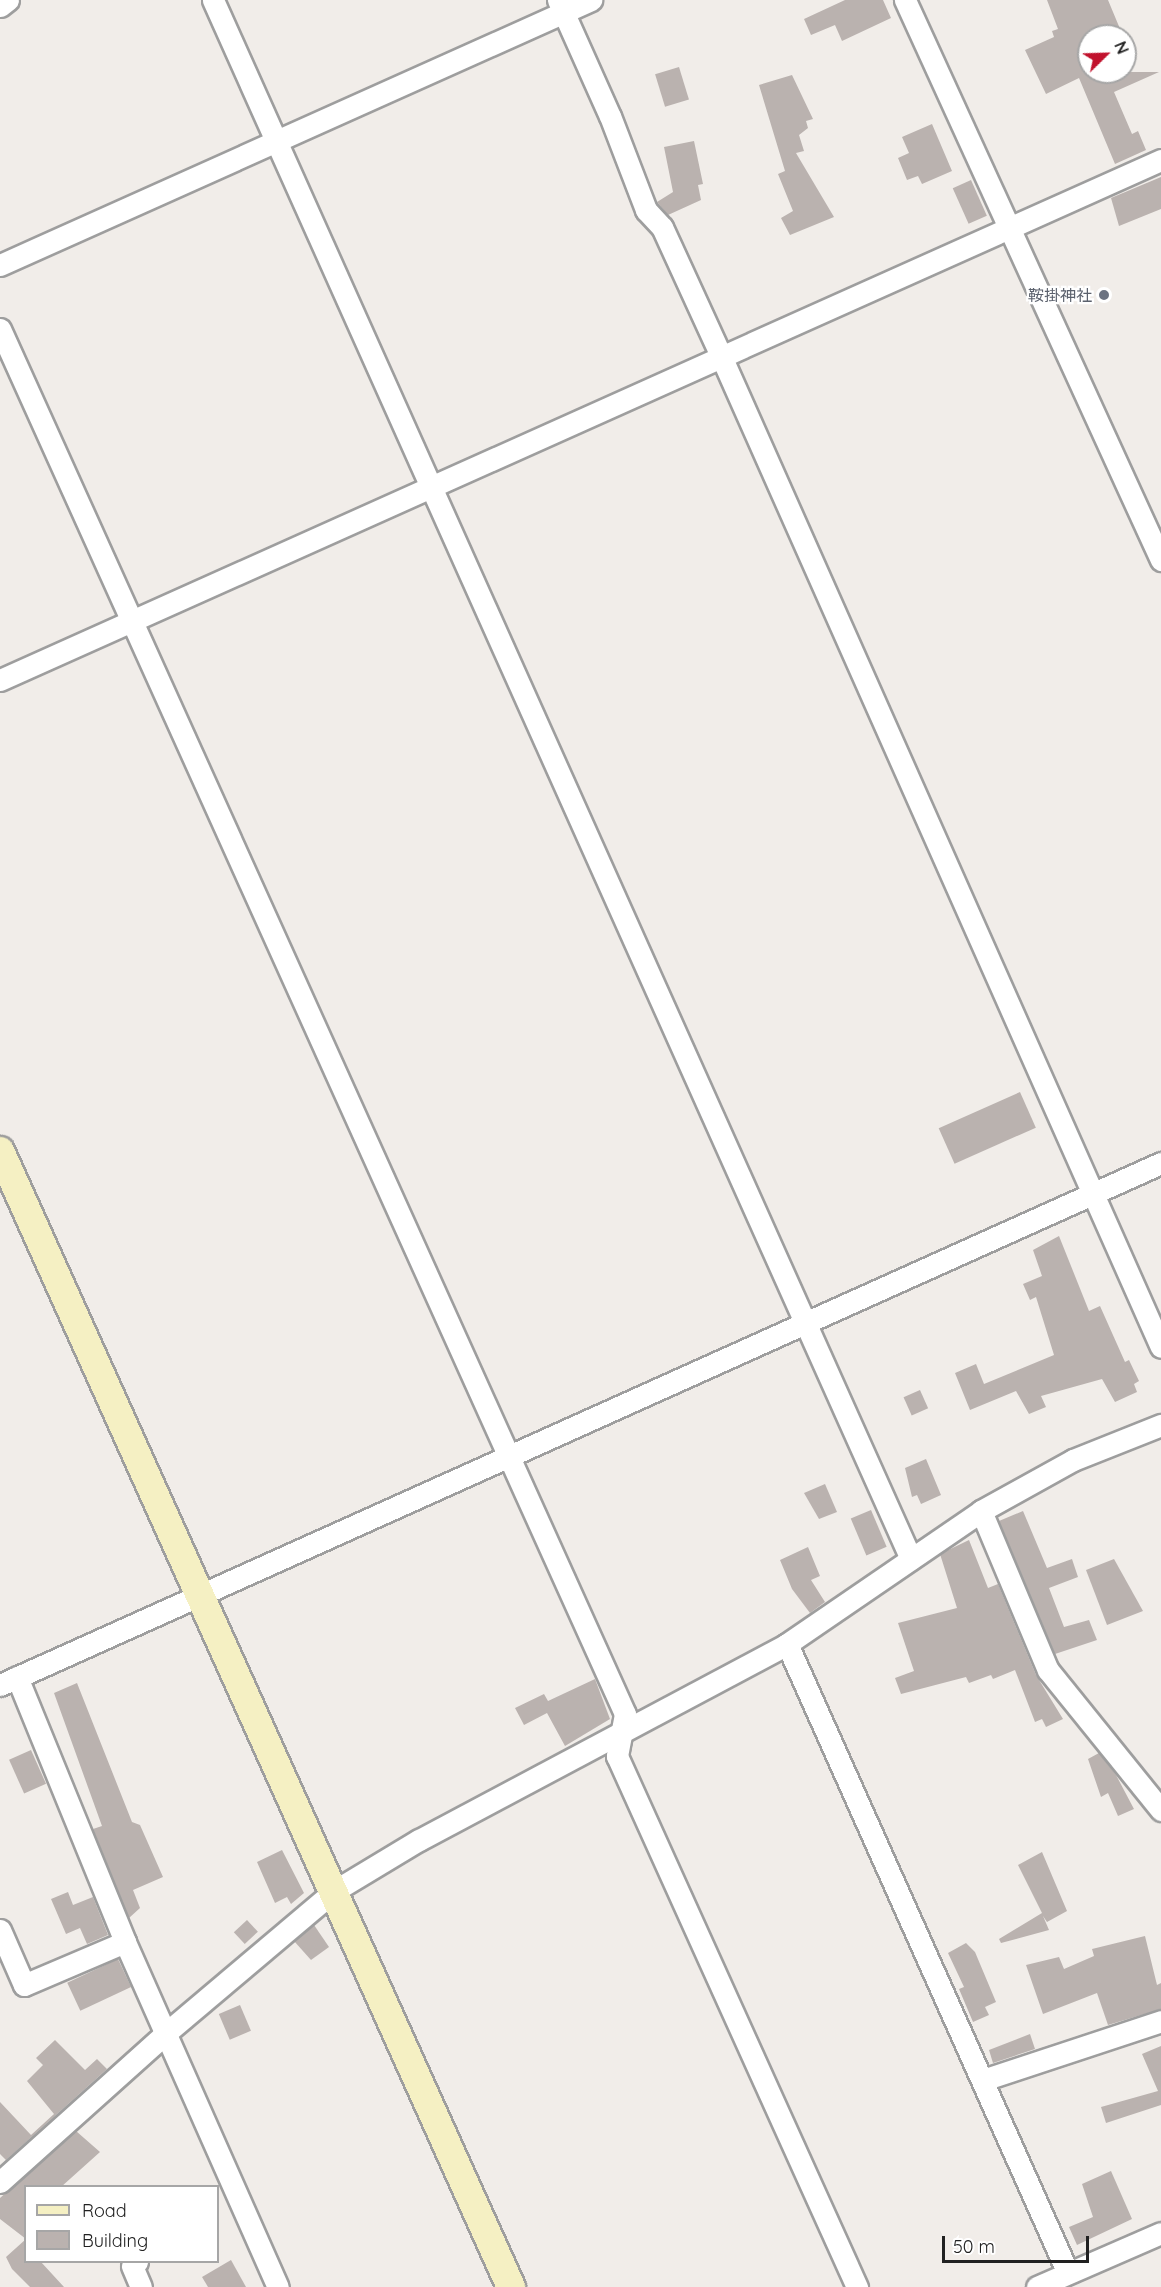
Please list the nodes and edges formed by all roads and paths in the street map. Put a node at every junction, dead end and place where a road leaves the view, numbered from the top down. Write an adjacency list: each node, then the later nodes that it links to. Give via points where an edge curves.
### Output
1 (8, 0): 5 (street)
2 (213, 0): 7 (street)
3 (591, 0): 6 (street)
4 (905, 0): 9 (street)
5 (0, 6)
6 (560, 7): 7 (street); 12 (street, via 610,116 646,210 662,227)
7 (276, 141): 10 (street); 13 (street)
8 (1161, 160): 9 (street)
9 (1011, 226): 12 (street); 14 (street)
10 (0, 265)
11 (0, 329): 15 (street)
12 (721, 356): 13 (street); 19 (street)
13 (430, 485): 15 (street); 20 (street)
14 (1161, 560)
15 (132, 621): 16 (street); 23 (street)
16 (0, 680)
17 (0, 1151): 26 (street)
18 (1161, 1163): 19 (street)
19 (1095, 1193): 20 (street); 21 (street)
20 (806, 1324): 23 (street); 25 (street)
21 (1161, 1347)
22 (1161, 1425): 24 (street, via 1073,1460)
23 (508, 1455): 26 (street); 29 (street, via 625,1714)
24 (981, 1511): 25 (street); 30 (street, via 1048,1670)
25 (911, 1559): 27 (street)
26 (201, 1595): 28 (street); 31 (street)
27 (787, 1644): 29 (street); 36 (street)
28 (8, 1681): 33 (street)
29 (619, 1733): 31 (street, via 419,1840); 45 (street, via 617,1756)
30 (1161, 1810)
31 (334, 1891): 35 (street); 44 (street)
32 (0, 1930): 33 (street, via 24,1985)
33 (125, 1942): 35 (street)
34 (1161, 2021): 36 (street)
35 (166, 2032): 37 (street); 38 (street)
36 (983, 2080): 41 (street)
37 (0, 2182)
38 (223, 2187): 43 (street)
39 (1161, 2233): 41 (street)
40 (136, 2263): 42 (street, via 132,2266)
41 (1068, 2273): 46 (street)
42 (141, 2287)
43 (278, 2287)
44 (511, 2287)
45 (857, 2287)
46 (1037, 2287)

